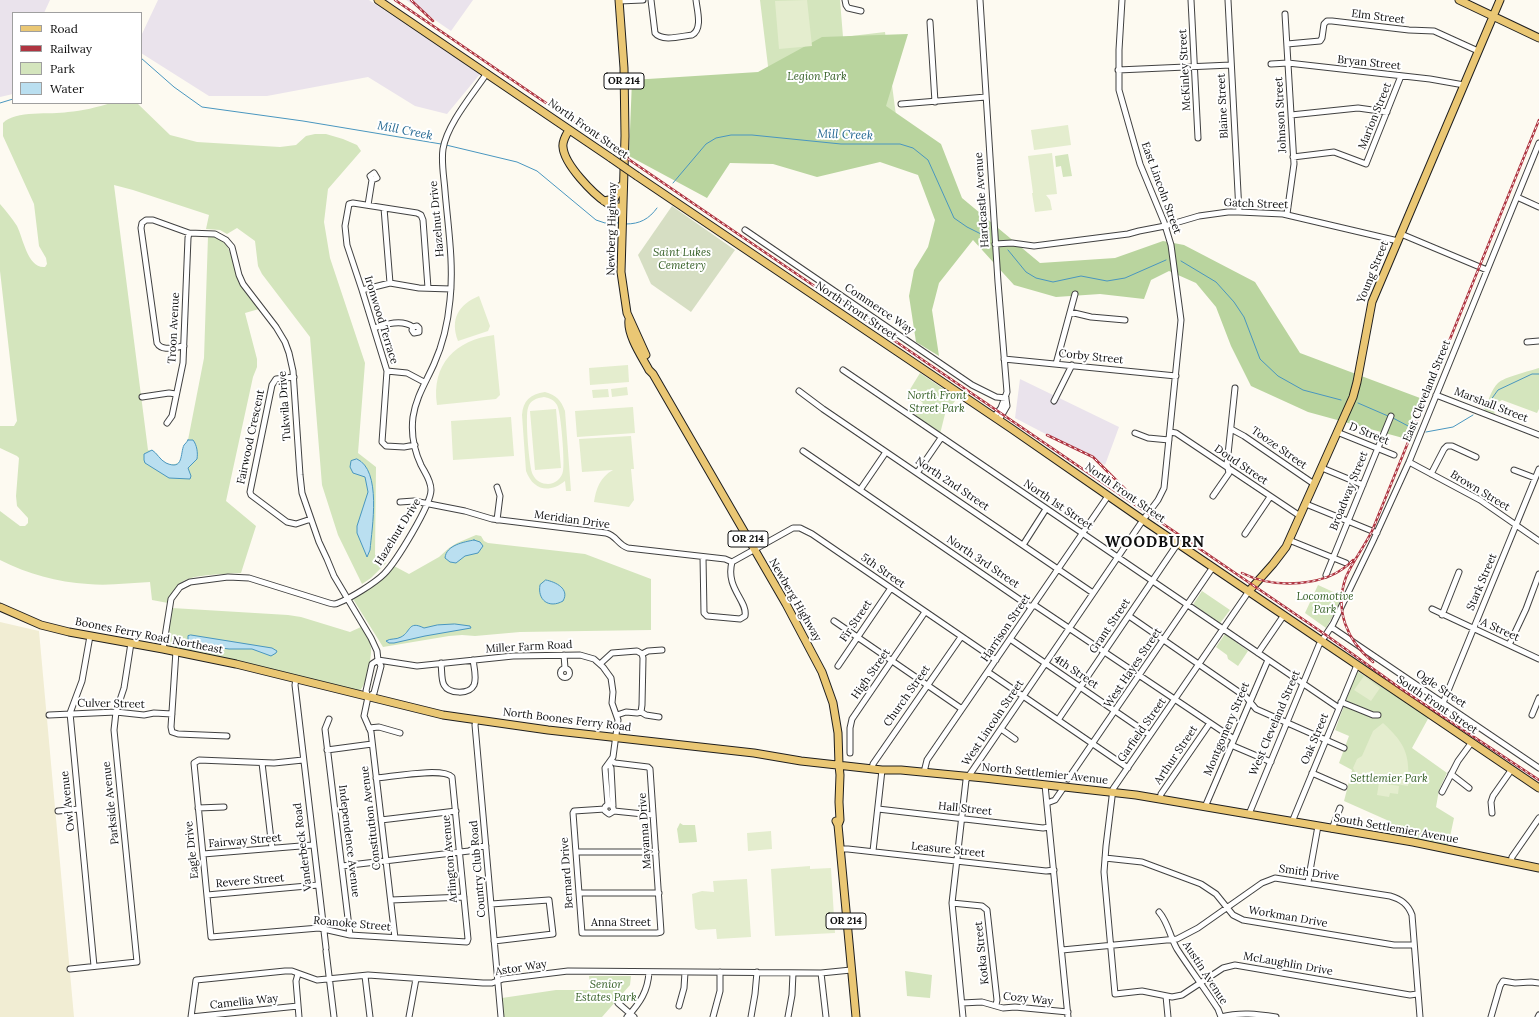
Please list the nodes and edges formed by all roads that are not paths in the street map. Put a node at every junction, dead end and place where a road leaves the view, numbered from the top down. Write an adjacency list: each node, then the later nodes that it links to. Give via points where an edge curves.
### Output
1 (378, 0): 25 (main road, North Front Street)
2 (643, 0): 12 (street)
3 (651, 0): 4 (street, via 654,31 657,37 662,38 696,33)
4 (696, 0)
5 (845, 0): 13 (street, via 848,8)
6 (980, 0): 28 (street, Hardcastle Avenue)
7 (1122, 0): 24 (street, East Lincoln Street)
8 (1191, 0): 23 (street, McKinley Street)
9 (1228, 0): 22 (street, Blaine Street)
10 (1460, 0): 15 (main road)
11 (1500, 0): 15 (main road, Young Street)
12 (619, 1): 37 (main road, Newberg Highway / OR 214, via 625,94)
13 (861, 11)
14 (1285, 14): 18 (street, Johnson Street)
15 (1493, 16): 17 (main road); 19 (main road, Young Street)
16 (930, 22): 29 (street)
17 (1539, 38)
18 (1287, 44): 19 (street, Elm Street, via 1318,42 1322,38 1324,24 1332,21 1432,31); 20 (street, Johnson Street)
19 (1478, 51): 27 (main road, Young Street)
20 (1288, 63): 21 (street, Bryan Street); 26 (street, Bryan Street); 32 (street, Johnson Street)
21 (1271, 64)
22 (1231, 65): 23 (street); 45 (street, Blaine Street)
23 (1195, 68): 24 (street); 34 (street, McKinley Street)
24 (1118, 70): 47 (street, East Lincoln Street, via 1119,90 1136,153)
25 (487, 73): 33 (main road, North Front Street); 55 (street, Hazelnut Drive, via 454,121 443,149)
26 (1401, 76): 27 (street, Bryan Street); 31 (street, Marion Street)
27 (1464, 85): 50 (main road, Young Street)
28 (986, 97): 29 (street); 51 (street, Hardcastle Avenue)
29 (935, 102): 30 (street)
30 (901, 104)
31 (1387, 112): 32 (street, via 1358,108); 36 (street, Marion Street, via 1366,164 1334,152)
32 (1291, 115): 36 (street, Johnson Street)
33 (569, 130): 40 (main road, via 563,144 567,161); 81 (main road, North Front Street, bridge)
34 (1198, 138)
35 (1539, 143): 39 (street, East Cleveland Street)
36 (1294, 157): 46 (street, Johnson Street)
37 (624, 178): 40 (main road, via 614,199); 44 (main road, Newberg Highway / OR 214)
38 (372, 180): 41 (street)
39 (1517, 197): 42 (street); 52 (street, East Cleveland Street)
40 (604, 201): 44 (main road)
41 (368, 205): 43 (street); 56 (street, Ironwood Terrace, via 349,204 345,220 346,241)
42 (1539, 207)
43 (384, 208): 53 (street); 54 (street, via 421,215)
44 (622, 208): 128 (main road, Newberg Highway / OR 214, via 621,272 629,320 633,324 653,374)
45 (1239, 212): 46 (street, Gatch Street); 47 (street, Gatch Street, via 1208,214)
46 (1287, 214): 50 (street, Gatch Street)
47 (1165, 226): 51 (street, Gatch Street, via 1128,234 1034,246); 70 (street, East Lincoln Street, via 1171,248 1181,320)
48 (744, 230): 78 (street, Commerce Way, via 972,385 996,397)
49 (189, 232): 64 (street, Troon Avenue); 64 (street, Tukwila Drive, via 153,220 146,220 141,228 157,344 164,349); 71 (street, Tukwila Drive, via 218,234 228,241 243,284 285,342)
50 (1399, 238): 52 (street, Gatch Street); 85 (main road, Young Street, via 1371,304 1356,386)
51 (995, 244): 65 (street, Hardcastle Avenue)
52 (1487, 270): 76 (street, East Cleveland Street)
53 (390, 283): 54 (street); 56 (street)
54 (428, 288): 55 (street)
55 (451, 289): 72 (street, Hazelnut Drive, via 444,336)
56 (362, 290): 61 (street, Ironwood Terrace)
57 (1075, 294): 58 (street)
58 (1070, 312): 59 (street); 66 (street)
59 (1125, 320)
60 (413, 327): 61 (street, via 410,324 396,322)
61 (374, 328): 69 (street, Ironwood Terrace)
62 (1539, 341): 63 (street)
63 (1527, 342)
64 (184, 346): 75 (street, Troon Avenue)
65 (1004, 359): 66 (street, Corby Street); 78 (street, Hardcastle Avenue)
66 (1056, 364): 67 (street, Corby Street)
67 (1072, 366): 70 (street, Corby Street); 79 (street)
68 (843, 370): 88 (street, North 1st Street)
69 (387, 371): 72 (street, via 407,373); 90 (street, Ironwood Terrace, via 383,444 401,447)
70 (1176, 376): 84 (street, East Lincoln Street)
71 (294, 377): 116 (street, Tukwila Drive, via 300,481); 116 (street, Fairwood Crescent, via 276,379 272,385 250,492 286,522 296,524)
72 (424, 382): 90 (street, Hazelnut Drive, via 413,416)
73 (1235, 388): 83 (street)
74 (799, 391): 93 (street, North 2nd Street)
75 (176, 394): 77 (street); 82 (street, Troon Avenue, via 172,416)
76 (1436, 395): 87 (street, Marshall Street); 96 (street, East Cleveland Street)
77 (142, 397)
78 (1006, 398): 81 (street)
79 (1054, 401)
80 (1391, 416): 91 (street, Broadway Street)
81 (997, 419): 108 (main road, North Front Street)
82 (167, 423)
83 (1231, 429): 98 (street); 104 (street, Tooze Street)
84 (1170, 432): 89 (street, East Lincoln Street); 98 (street, Doud Street, via 1176,433)
85 (1338, 432): 91 (street, D Street); 97 (main road, Young Street)
86 (1135, 433): 89 (street, via 1148,438)
87 (1539, 434)
88 (940, 438): 101 (street); 114 (street, North 1st Street)
89 (1169, 440): 118 (street, East Lincoln Street, via 1163,492)
90 (415, 445): 112 (street, Hazelnut Drive, via 430,485 431,495)
91 (1377, 449): 94 (street, D Street); 105 (street, Broadway Street)
92 (803, 451): 107 (street, North 3rd Street)
93 (886, 452): 101 (street, North 2nd Street); 107 (street)
94 (1394, 455)
95 (1476, 457): 102 (street, via 1447,446)
96 (1409, 462): 102 (street, Brown Street); 121 (street, East Cleveland Street)
97 (1322, 468): 104 (main road, Young Street); 105 (street)
98 (1228, 469): 109 (street, via 1229,473); 110 (street, Doud Street)
99 (1539, 469): 103 (street, Stark Street)
100 (1514, 470): 103 (street)
101 (917, 473): 127 (street, North 2nd Street)
102 (1431, 474): 120 (street, Brown Street, via 1480,500)
103 (1535, 478): 120 (street, Stark Street)
104 (1314, 484): 113 (main road, Young Street)
105 (1363, 485): 119 (street, Broadway Street)
106 (497, 487): 117 (street, via 500,494)
107 (860, 490): 145 (street, North 3rd Street, via 1029,606)
108 (1108, 496): 118 (main road, North Front Street); 122 (street, Harrison Street)
109 (1213, 496)
110 (1270, 497): 115 (street, Doud Street); 123 (street)
111 (400, 502): 112 (street, Meridian Drive, via 412,500)
112 (428, 503): 117 (street, Meridian Drive); 143 (street, Hazelnut Drive, via 386,572)
113 (1306, 504): 115 (main road, Young Street); 119 (street)
114 (1046, 509): 122 (street, North 1st Street); 127 (street)
115 (1300, 516): 124 (main road, Young Street)
116 (311, 519): 143 (street, Tukwila Drive, via 334,576)
117 (497, 520): 129 (street, Meridian Drive, via 606,533 613,536 620,545 628,548)
118 (1143, 520): 126 (main road, North Front Street); 130 (street, West Lincoln Street)
119 (1348, 522): 121 (street); 131 (street, Broadway Street)
120 (1516, 525): 125 (street, Brown Street); 156 (street, Stark Street)
121 (1376, 533): 153 (street, East Cleveland Street)
122 (1082, 534): 130 (street, North 1st Street); 135 (street, Harrison Street)
123 (1245, 534)
124 (1289, 540): 131 (street); 141 (main road, Young Street, via 1278,558)
125 (1539, 541)
126 (1178, 543): 134 (main road, North Front Street); 139 (street, Grant Street)
127 (1023, 545): 135 (street, North 2nd Street)
128 (754, 550): 132 (street); 140 (street, 5th Street, via 788,530 800,528); 235 (main road, Newberg Highway / OR 214, via 806,640 825,680 838,726)
129 (703, 557): 132 (street, Meridian Drive); 132 (street, via 704,613 707,616 740,619 744,616 745,610 731,582)
130 (1117, 558): 139 (street, North 1st Street); 142 (street, West Lincoln Street)
131 (1333, 558): 133 (street); 138 (street, Broadway Street)
132 (732, 562)
133 (1346, 563)
134 (1213, 567): 141 (main road, North Front Street); 144 (street, West Hayes Street)
135 (1058, 569): 142 (street, North 2nd Street); 145 (street, Harrison Street)
136 (1459, 572): 150 (street)
137 (1539, 574): 164 (street)
138 (1326, 575)
139 (1152, 582): 144 (street, North 1st Street); 151 (street, Grant Street)
140 (890, 588): 148 (street, 5th Street); 158 (street, Fir Street)
141 (1249, 591): 149 (main road, North Front Street); 155 (street, Garfield Street)
142 (1093, 593): 154 (street, West Lincoln Street)
143 (348, 598): 165 (street, Hazelnut Drive, via 331,604 245,577 190,582 180,588 172,599); 173 (street, Tukwila Drive, via 374,643)
144 (1187, 605): 155 (street, North 1st Street); 161 (street, West Hayes Street)
145 (1033, 606): 154 (street, North 3rd Street); 160 (street, Harrison Street)
146 (0, 608): 157 (main road, Boones Ferry Road Northeast, via 41,625)
147 (1432, 609): 150 (street, A Street)
148 (925, 612): 159 (street, 5th Street); 177 (street, High Street)
149 (1284, 615): 162 (main road, North Front Street); 169 (street)
150 (1442, 615): 156 (street, A Street)
151 (1129, 616): 161 (street); 168 (street, Grant Street)
152 (834, 621): 158 (street)
153 (1331, 627): 162 (street, East Cleveland Street); 197 (street, Ogle Street)
154 (1070, 628): 168 (street, North 3rd Street); 179 (street, West Lincoln Street)
155 (1222, 629): 169 (street, North 1st Street); 181 (street, Garfield Street)
156 (1473, 629): 164 (street, A Street); 197 (street, Stark Street)
157 (90, 636): 163 (main road, Boones Ferry Road Northeast); 203 (street, Owl Avenue, via 82,681)
158 (858, 637): 177 (street); 183 (street, Fir Street)
159 (961, 637): 175 (street, 5th Street); 189 (street, Church Street)
160 (1010, 639): 175 (street, Harrison Street); 179 (street, 4th Street)
161 (1163, 641): 181 (street); 186 (street, West Hayes Street)
162 (1322, 641): 182 (main road, South Front Street); 188 (street, West Cleveland Street)
163 (131, 643): 165 (main road, Boones Ferry Road Northeast); 201 (street, Parkside Avenue, via 124,688)
164 (1509, 645): 172 (street, A Street)
165 (163, 649): 167 (main road, Boones Ferry Road Northeast)
166 (662, 650): 170 (street)
167 (176, 651): 187 (main road, Boones Ferry Road Northeast); 204 (street)
168 (1104, 652): 186 (street, North 3rd Street); 190 (street, Grant Street)
169 (1258, 653): 176 (street, North 1st Street)
170 (642, 654): 180 (street, via 637,651 612,653); 202 (street)
171 (564, 655): 174 (street, Miller Farm Road); 180 (street, Miller Farm Road, via 589,657); 184 (street)
172 (1539, 659)
173 (378, 660): 178 (street, Miller Farm Road, via 417,666); 192 (street, via 372,664 366,691); 192 (street, Tukwila Drive, via 381,666 374,693)
174 (473, 660): 178 (street, Miller Farm Road); 178 (street, via 474,684 465,692 446,687)
175 (996, 660): 185 (street, Harrison Street)
176 (1268, 660): 188 (street, North 1st Street); 195 (street, Montgomery Street)
177 (892, 661): 189 (street); 230 (street, High Street, via 852,719)
178 (441, 663)
179 (1046, 663): 190 (street, 4th Street); 191 (street, West Lincoln Street)
180 (600, 664): 206 (street, Miller Farm Road, via 606,669 612,681 612,703)
181 (1198, 664): 194 (street, Garfield Street); 195 (street)
182 (1358, 665): 196 (street, Oak Street); 224 (main road, South Front Street)
183 (838, 666)
184 (565, 668)
185 (988, 672): 191 (street); 199 (street, Harrison Street)
186 (1140, 676): 194 (street, North 3rd Street); 200 (street, West Hayes Street)
187 (296, 679): 192 (main road, North Boones Ferry Road); 231 (street, Vanderbeck Road)
188 (1303, 684): 198 (street, North 1st Street); 214 (street, West Cleveland Street)
189 (927, 685): 199 (street); 236 (street, Church Street, via 872,764)
190 (1080, 687): 200 (street, 4th Street); 212 (street, Grant Street)
191 (1023, 696): 212 (street); 216 (street, West Lincoln Street)
192 (368, 697): 211 (main road, North Boones Ferry Road, via 432,713); 215 (street, Constitution Avenue, via 364,716)
193 (1539, 698): 208 (street)
194 (1175, 700): 213 (street, North 3rd Street); 218 (street, Garfield Street)
195 (1249, 701): 214 (street, via 1256,709); 222 (street, Montgomery Street)
196 (1341, 702): 198 (street, Oak Street); 207 (street)
197 (1443, 703): 238 (street, Ogle Street)
198 (1339, 708): 223 (street, Oak Street)
199 (962, 709): 241 (street, Harrison Street, via 927,760)
200 (1116, 711): 218 (street, 4th Street); 226 (street, West Hayes Street)
201 (116, 712): 203 (street, Culver Street); 204 (street, Culver Street); 314 (street, Parkside Avenue, via 114,730 137,962)
202 (641, 712): 206 (street); 209 (street)
203 (70, 713): 205 (street, Culver Street); 261 (street, Owl Avenue)
204 (172, 714): 219 (street, via 172,732)
205 (49, 715)
206 (617, 715): 220 (street, Miller Farm Road)
207 (1378, 715)
208 (1532, 715)
209 (659, 717)
210 (330, 719): 229 (street, Independence Avenue, via 325,729)
211 (476, 720): 220 (main road, North Boones Ferry Road); 276 (street, Country Club Road)
212 (1058, 720): 226 (street)
213 (1210, 723): 222 (street, North 3rd Street); 254 (street, Arthur Street)
214 (1287, 723): 223 (street); 233 (street, West Cleveland Street)
215 (369, 728): 217 (street, via 379,727); 225 (street, Constitution Avenue)
216 (1001, 729): 221 (street); 244 (street, West Lincoln Street)
217 (400, 733)
218 (1150, 735): 237 (street, Garfield Street)
219 (227, 736)
220 (616, 738): 232 (street, Miller Farm Road, via 614,756); 235 (main road, North Boones Ferry Road)
221 (1015, 739)
222 (1234, 739): 227 (street, Montgomery Street)
223 (1326, 739): 228 (street); 242 (street, Oak Street)
224 (1472, 742): 239 (main road, South Front Street); 243 (street)
225 (372, 744): 229 (street); 245 (street, Constitution Avenue)
226 (1093, 744): 237 (street); 246 (street, West Hayes Street)
227 (1231, 745): 233 (street); 257 (street, Montgomery Street)
228 (1344, 748)
229 (328, 750): 288 (street, Independence Avenue)
230 (850, 753)
231 (303, 760): 234 (street); 275 (street, Vanderbeck Road)
232 (610, 762): 259 (street); 266 (street, Mayanna Drive, via 650,768)
233 (1271, 762): 267 (street, West Cleveland Street)
234 (262, 763): 258 (street, Eagle Drive, via 195,761); 277 (street)
235 (839, 765): 236 (main road, North Settlemier Avenue); 278 (main road, Newberg Highway / OR 214, via 834,805)
236 (872, 768): 240 (main road, North Settlemier Avenue)
237 (1128, 768): 252 (street, Garfield Street)
238 (1539, 768)
239 (1512, 769): 251 (main road, South Front Street); 265 (street, via 1493,796)
240 (882, 770): 241 (main road, North Settlemier Avenue); 262 (street)
241 (924, 772): 244 (main road, North Settlemier Avenue)
242 (1312, 773): 249 (street); 271 (street, Oak Street)
243 (1451, 774): 250 (street); 253 (street)
244 (968, 777): 247 (main road, North Settlemier Avenue); 268 (street, West Lincoln Street)
245 (376, 778): 264 (street, Arlington Avenue, via 429,773 451,775 454,782); 270 (street, Constitution Avenue)
246 (1068, 779)
247 (1045, 785): 248 (main road, North Settlemier Avenue); 255 (street)
248 (1064, 787): 252 (main road, North Settlemier Avenue); 255 (street, via 1055,800)
249 (1344, 787)
250 (1470, 788)
251 (1539, 788)
252 (1112, 792): 254 (main road, North Settlemier Avenue); 284 (street, Garfield Street)
253 (1442, 792)
254 (1160, 799): 257 (main road, North Settlemier Avenue)
255 (1046, 803): 273 (street)
256 (224, 807): 258 (street)
257 (1205, 807): 267 (main road, North Settlemier Avenue)
258 (198, 808): 283 (street, Eagle Drive)
259 (610, 808): 266 (street); 280 (street, Bernard Drive, via 573,812)
260 (1340, 808): 274 (street)
261 (79, 809): 263 (street); 314 (street, Owl Avenue)
262 (878, 809): 268 (street, Hall Street); 282 (street)
263 (58, 811)
264 (456, 811): 270 (street); 279 (street, Arlington Avenue)
265 (1492, 812)
266 (653, 814): 281 (street, Mayanna Drive)
267 (1249, 814): 271 (main road, South Settlemier Avenue)
268 (960, 818): 273 (street, Hall Street); 286 (street, West Lincoln Street)
269 (1539, 818): 287 (street)
270 (381, 820): 285 (street, Constitution Avenue)
271 (1292, 822): 272 (main road, South Settlemier Avenue)
272 (1318, 826): 274 (main road, South Settlemier Avenue); 291 (street)
273 (1049, 827): 290 (street)
274 (1332, 828): 287 (main road, South Settlemier Avenue)
275 (313, 845): 277 (street, Fairway Street); 292 (street, Vanderbeck Road)
276 (486, 846): 279 (street); 299 (street, Country Club Road)
277 (272, 848): 283 (street, Fairway Street)
278 (840, 849): 282 (street, Leasure Street); 316 (main road, Newberg Highway / OR 214)
279 (460, 852): 285 (street); 296 (street, Arlington Avenue)
280 (576, 852): 281 (street); 293 (street, Bernard Drive)
281 (656, 852): 294 (street, Mayanna Drive)
282 (874, 852): 286 (street, Leasure Street)
283 (203, 854): 295 (street, Eagle Drive)
284 (1105, 858): 300 (street, Workman Drive, via 1142,862 1201,884 1216,894); 312 (street, Garfield Street)
285 (386, 861): 288 (street); 297 (street, Constitution Avenue)
286 (956, 861): 290 (street, Leasure Street); 298 (street, West Lincoln Street)
287 (1511, 862): 289 (main road, South Settlemier Avenue)
288 (342, 866): 305 (street, Independence Avenue)
289 (1539, 868)
290 (1054, 870): 313 (street)
291 (1308, 882): 300 (street, Smith Drive, via 1272,878); 311 (street, Smith Drive, via 1401,900 1412,915)
292 (318, 885): 295 (street, Revere Street); 302 (street, Vanderbeck Road)
293 (579, 893): 294 (street); 304 (street, Bernard Drive)
294 (659, 893): 303 (street, Mayanna Drive)
295 (207, 895): 306 (street, Eagle Drive)
296 (464, 897): 297 (street); 310 (street, Arlington Avenue)
297 (391, 900): 307 (street, Constitution Avenue)
298 (952, 903): 333 (street, West Lincoln Street); 335 (street, Kotka Street, via 982,906 987,910)
299 (491, 904): 309 (street, Country Club Road); 309 (street, via 549,900 553,934)
300 (1227, 907): 308 (street, Smith Drive, via 1189,934); 311 (street, Workman Drive, via 1236,917 1243,920 1394,945)
301 (1159, 912): 308 (street, Austin Avenue, via 1164,918)
302 (324, 930): 305 (street, Roanoke Street); 306 (street, Roanoke Street, via 318,928); 325 (street, Vanderbeck Road)
303 (661, 932): 304 (street, Anna Street)
304 (582, 933)
305 (350, 935): 307 (street, Roanoke Street)
306 (211, 937)
307 (395, 938): 310 (street, Roanoke Street)
308 (1172, 940): 312 (street, Smith Drive); 328 (street, Austin Avenue)
309 (494, 941): 327 (street, Country Club Road)
310 (467, 942)
311 (1414, 945): 331 (street, Smith Drive)
312 (1111, 946): 313 (street, Smith Drive); 330 (street, Garfield Street)
313 (1062, 950): 338 (street)
314 (94, 966): 315 (street)
315 (70, 969)
316 (851, 970): 322 (street, Astor Way); 350 (main road, Newberg Highway / OR 214)
317 (649, 972): 318 (street, Astor Way); 327 (street, Astor Way, via 568,971); 339 (street, via 645,992)
318 (685, 972): 319 (street, Astor Way); 337 (street)
319 (720, 972): 320 (street, Astor Way); 346 (street, via 720,991)
320 (757, 972): 321 (street, Astor Way); 347 (street)
321 (793, 973): 322 (street, Astor Way); 348 (street)
322 (821, 973): 349 (street)
323 (298, 974): 325 (street, Astor Way, via 312,979); 336 (street); 340 (street, Astor Way, via 286,971 196,980)
324 (365, 976): 325 (street, Astor Way); 326 (street, Astor Way); 343 (street)
325 (330, 979): 342 (street, Vanderbeck Road)
326 (416, 979): 327 (street, Astor Way, via 478,983); 344 (street)
327 (498, 981): 345 (street, Country Club Road)
328 (1201, 983): 331 (street, McLaughlin Drive, via 1223,968 1236,965 1411,995); 332 (street, McLaughlin Drive, via 1182,995); 353 (street, Austin Avenue)
329 (1539, 983): 356 (street, via 1503,981)
330 (1115, 994): 332 (street, McLaughlin Drive, via 1145,992)
331 (1418, 994): 355 (street, Smith Drive)
332 (1166, 996): 352 (street)
333 (962, 1002): 335 (street, Cozy Way); 351 (street, West Lincoln Street)
334 (618, 1004): 339 (street)
335 (996, 1005): 338 (street, Cozy Way, via 1003,1008 1015,1007)
336 (298, 1006): 340 (street, Camellia Way); 341 (street)
337 (679, 1006)
338 (1068, 1014)
339 (631, 1016)
340 (191, 1017)
341 (299, 1017)
342 (334, 1017)
343 (370, 1017)
344 (409, 1017)
345 (501, 1017)
346 (713, 1017)
347 (751, 1017)
348 (788, 1017)
349 (826, 1017)
350 (856, 1017)
351 (963, 1017)
352 (1168, 1017)
353 (1221, 1017): 354 (street, via 1255,1013)
354 (1276, 1017)
355 (1420, 1017)
356 (1492, 1017)

